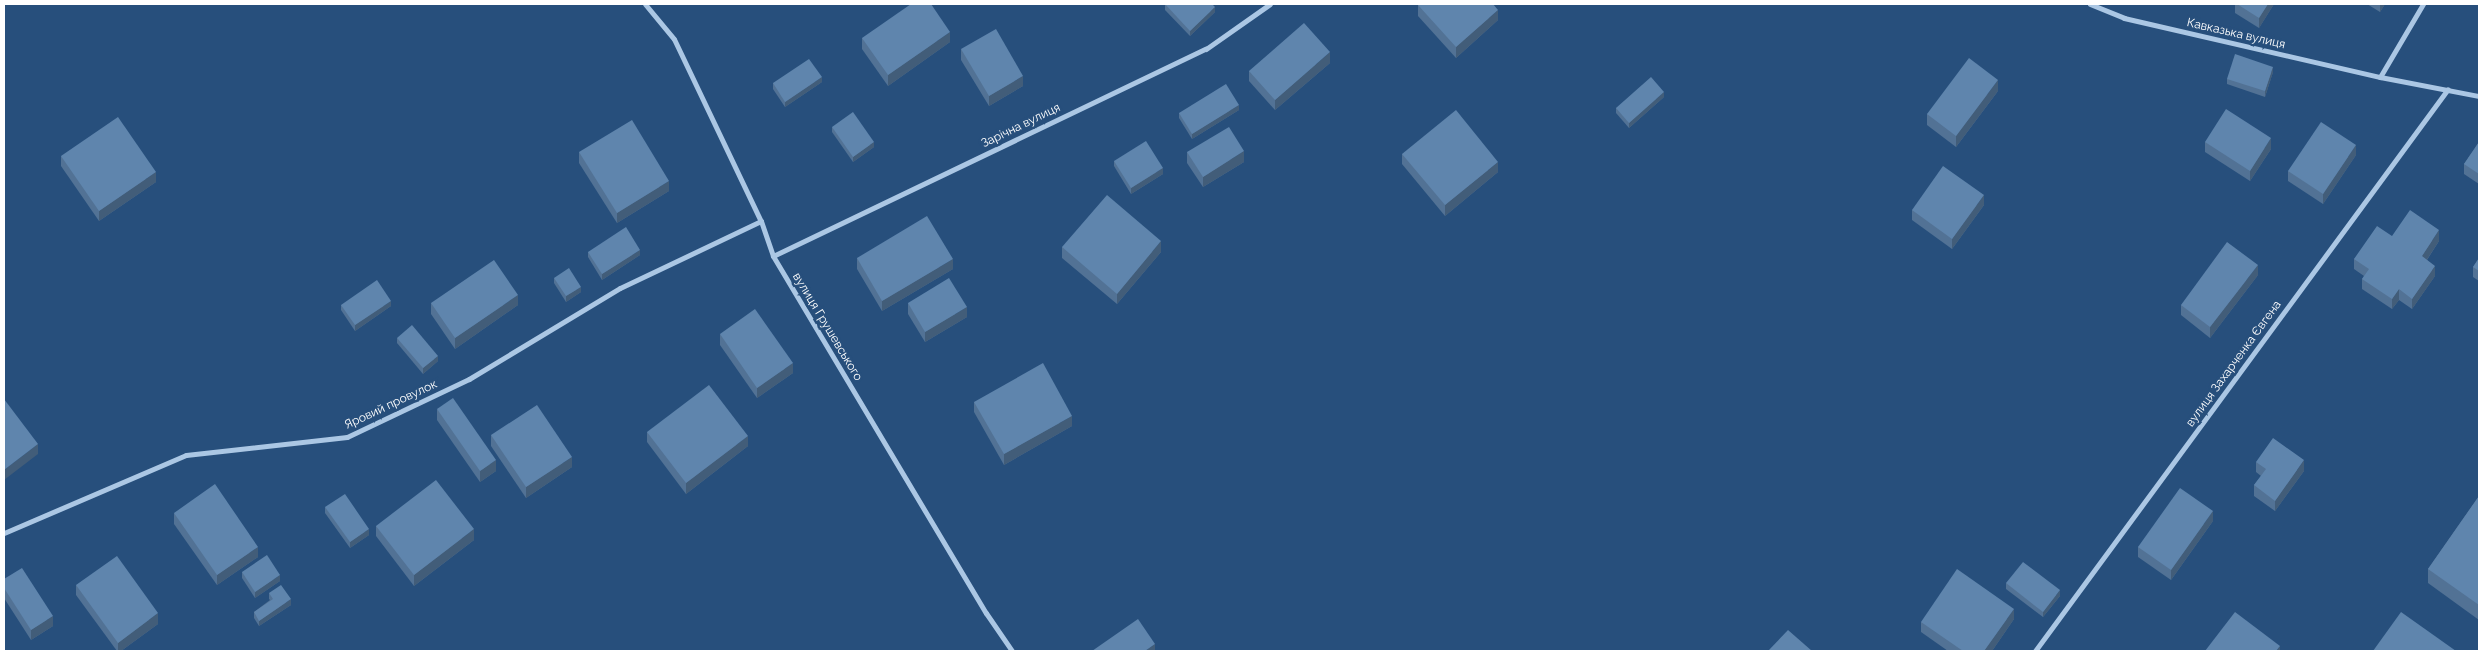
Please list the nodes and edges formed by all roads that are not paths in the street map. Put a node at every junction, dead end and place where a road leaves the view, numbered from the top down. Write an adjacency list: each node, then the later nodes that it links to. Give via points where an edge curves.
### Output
1 (645, 4): 8 (street, вулиця Грушевського, via 674,39)
2 (1270, 4): 9 (street, Зарічна вулиця, via 1206,49)
3 (2090, 4): 5 (street, Кавказька вулиця, via 2124,18)
4 (2423, 4): 5 (street)
5 (2380, 77): 6 (street, Кавказька вулиця)
6 (2448, 89): 7 (street, Кавказька вулиця); 12 (street, вулиця Захарченка Євгена)
7 (2479, 96)
8 (761, 221): 9 (street, вулиця Грушевського); 10 (street, Яровий провулок, via 620,288 469,379 347,437 186,455)
9 (773, 256): 11 (street, вулиця Грушевського)
10 (4, 533)
11 (1012, 651)
12 (2035, 651)

